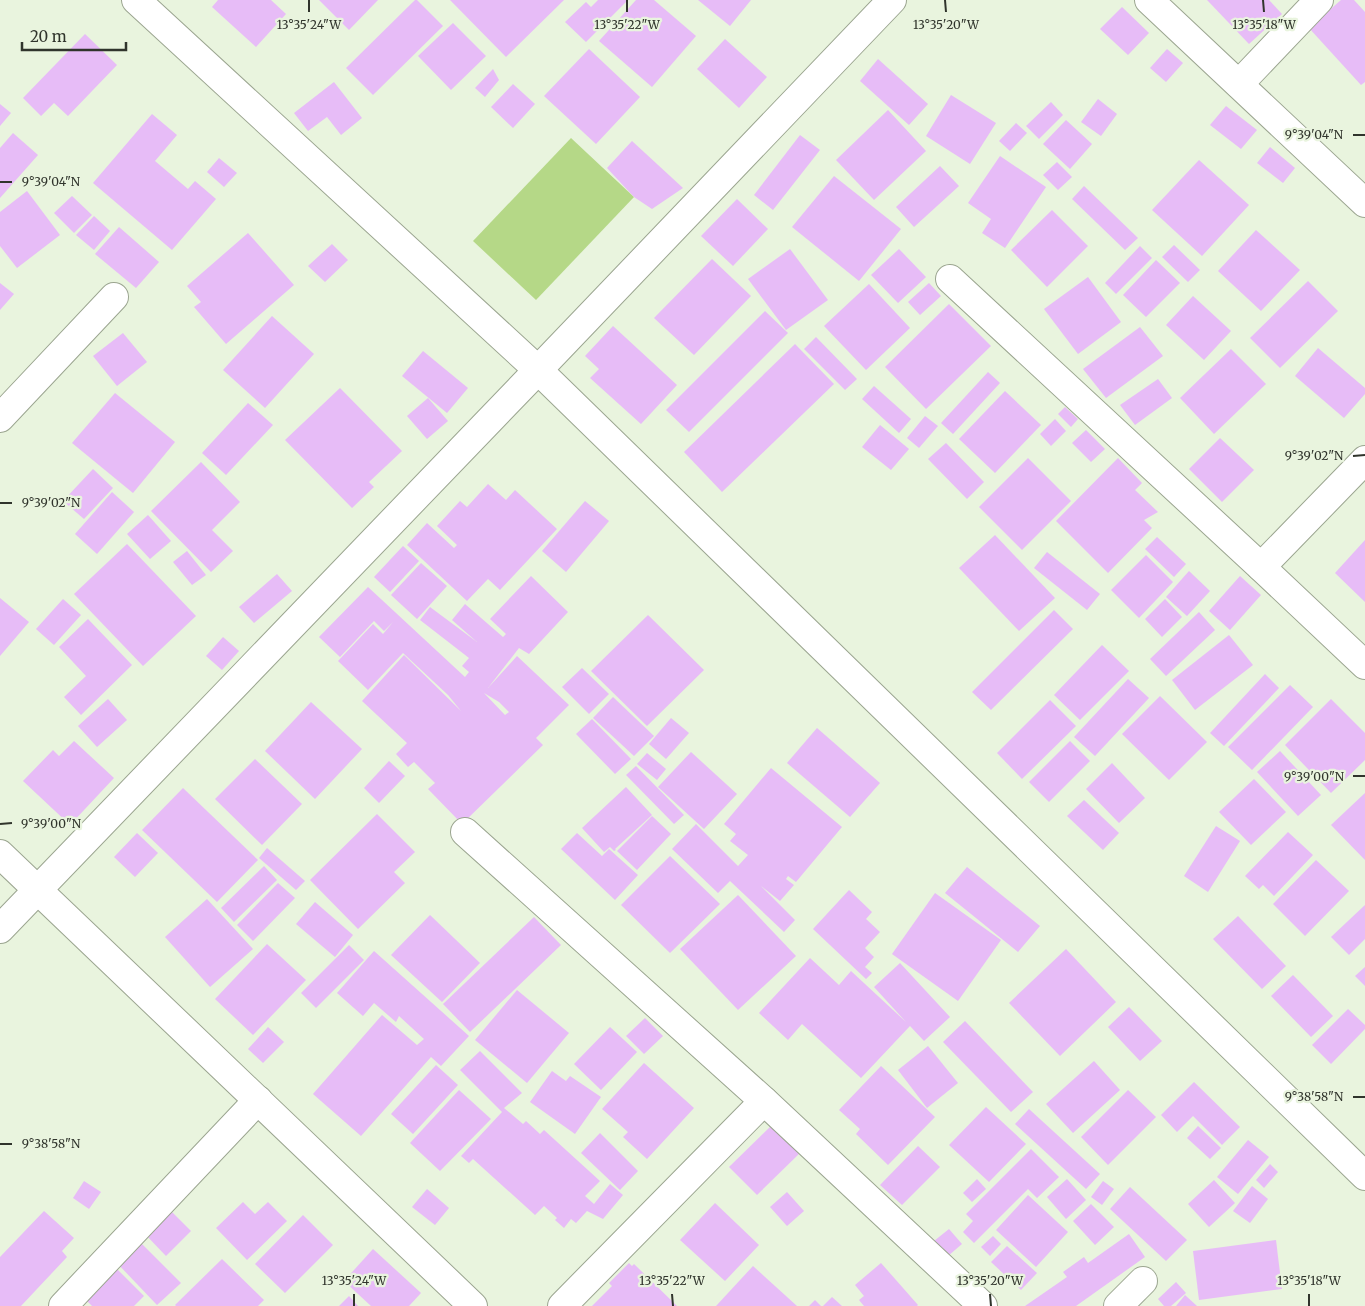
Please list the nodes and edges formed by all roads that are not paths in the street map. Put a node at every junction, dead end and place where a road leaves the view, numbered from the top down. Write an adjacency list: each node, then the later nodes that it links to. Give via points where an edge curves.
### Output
1 (136, 0): 9 (street)
2 (892, 0): 9 (street)
3 (1149, 0): 5 (street)
4 (1319, 0): 5 (street)
5 (1238, 84): 6 (street)
6 (1365, 203)
7 (950, 278): 12 (street)
8 (114, 297): 10 (street)
9 (538, 370): 16 (street); 20 (street)
10 (0, 418)
11 (1365, 460): 12 (street)
12 (1261, 567): 13 (street)
13 (1365, 665)
14 (465, 832): 19 (street)
15 (0, 854): 16 (street)
16 (38, 890): 17 (street); 18 (street)
17 (0, 929)
18 (258, 1100): 22 (street); 23 (street)
19 (764, 1101): 24 (street); 25 (street)
20 (1365, 1176)
21 (1143, 1281): 26 (street)
22 (63, 1306)
23 (473, 1306)
24 (562, 1306)
25 (983, 1306)
26 (1118, 1306)

